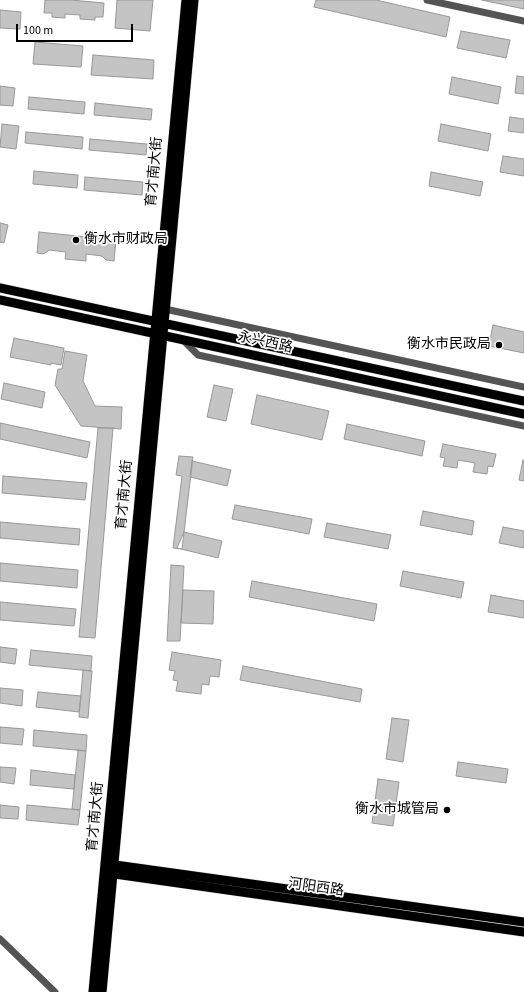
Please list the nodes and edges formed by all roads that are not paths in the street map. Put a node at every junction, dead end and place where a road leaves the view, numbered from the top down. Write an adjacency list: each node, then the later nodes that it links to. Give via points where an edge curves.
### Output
1 (186, 0): 8 (main road, 育才南大街)
2 (194, 0): 7 (main road, 育才南大街)
3 (427, 0): 4 (street)
4 (524, 21)
5 (0, 288): 8 (main road, 永兴西路)
6 (0, 300): 9 (main road, 永兴西路)
7 (165, 309): 8 (main road, 育才南大街); 11 (street)
8 (160, 322): 9 (main road, 育才南大街); 12 (main road, 永兴西路)
9 (159, 335): 10 (main road, 永兴西路); 15 (main road, 育才南大街)
10 (183, 340): 13 (main road, 永兴西路); 14 (street, via 198,355)
11 (524, 386)
12 (524, 401)
13 (524, 414)
14 (524, 426)
15 (109, 868): 16 (main road, 河阳西路); 17 (main road, 河阳西路); 20 (main road, 育才南大街); 21 (main road, 育才南大街)
16 (524, 922)
17 (524, 932)
18 (0, 938): 19 (street)
19 (55, 992)
20 (93, 992)
21 (102, 992)

